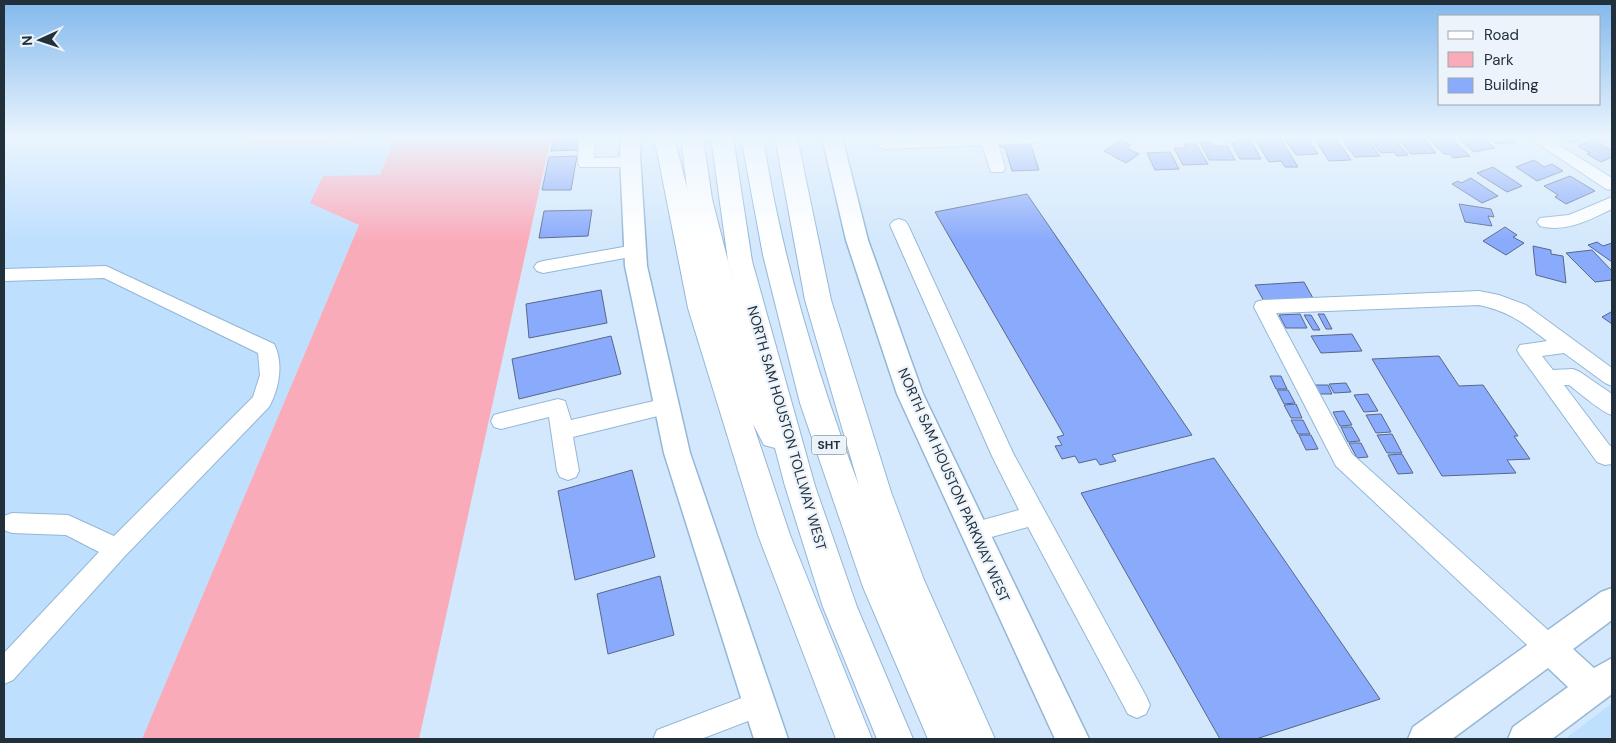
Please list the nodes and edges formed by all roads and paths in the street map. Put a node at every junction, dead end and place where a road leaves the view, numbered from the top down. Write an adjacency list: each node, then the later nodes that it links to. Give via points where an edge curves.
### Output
1 (632, 172): 14 (main road)
2 (672, 172): 40 (highway, via 701,308 774,534)
3 (696, 172): 27 (highway, via 722,294 762,414)
4 (727, 172): 27 (highway, NORTH SAM HOUSTON TOLLWAY WEST / SHT, via 740,261)
5 (758, 172): 42 (highway, SHT, via 814,403 880,587)
6 (793, 172): 20 (highway, via 818,300)
7 (802, 172): 20 (highway)
8 (840, 172): 30 (main road, NORTH SAM HOUSTON PARKWAY WEST, via 857,240 910,394)
9 (1591, 172): 10 (street)
10 (1612, 185)
11 (1612, 202): 12 (street, via 1572,221)
12 (1546, 222)
13 (899, 225): 28 (street, via 999,447)
14 (636, 251): 15 (street); 21 (main road, via 636,266)
15 (543, 267)
16 (4, 275): 31 (street, via 106,272 267,349 270,375 262,401)
17 (1564, 343): 18 (street, via 1559,348 1527,350); 19 (street); 33 (street, via 1519,310 1479,298 1263,307 1344,460)
18 (1548, 378): 22 (street, via 1572,377 1608,401); 25 (street, via 1605,456)
19 (1612, 378)
20 (850, 403): 43 (highway, via 876,492 908,580)
21 (667, 406): 24 (street); 36 (main road, via 677,453)
22 (1612, 408)
23 (501, 421): 24 (street, via 558,407)
24 (562, 431): 26 (street)
25 (1612, 455)
26 (568, 471)
27 (800, 486): 41 (highway, NORTH SAM HOUSTON TOLLWAY WEST / SHT, via 840,607)
28 (1034, 516): 30 (street); 37 (street)
29 (12, 523): 31 (street, via 68,525)
30 (973, 532): 44 (main road, NORTH SAM HOUSTON PARKWAY WEST)
31 (117, 549): 34 (street)
32 (1612, 602): 33 (main road)
33 (1549, 648): 35 (main road); 45 (main road)
34 (4, 671)
35 (1602, 681): 46 (main road)
36 (760, 704): 38 (street); 39 (main road)
37 (1137, 705)
38 (666, 739)
39 (772, 739)
40 (854, 739)
41 (895, 739)
42 (947, 739)
43 (977, 739)
44 (1072, 739)
45 (1425, 739)
46 (1525, 739)

